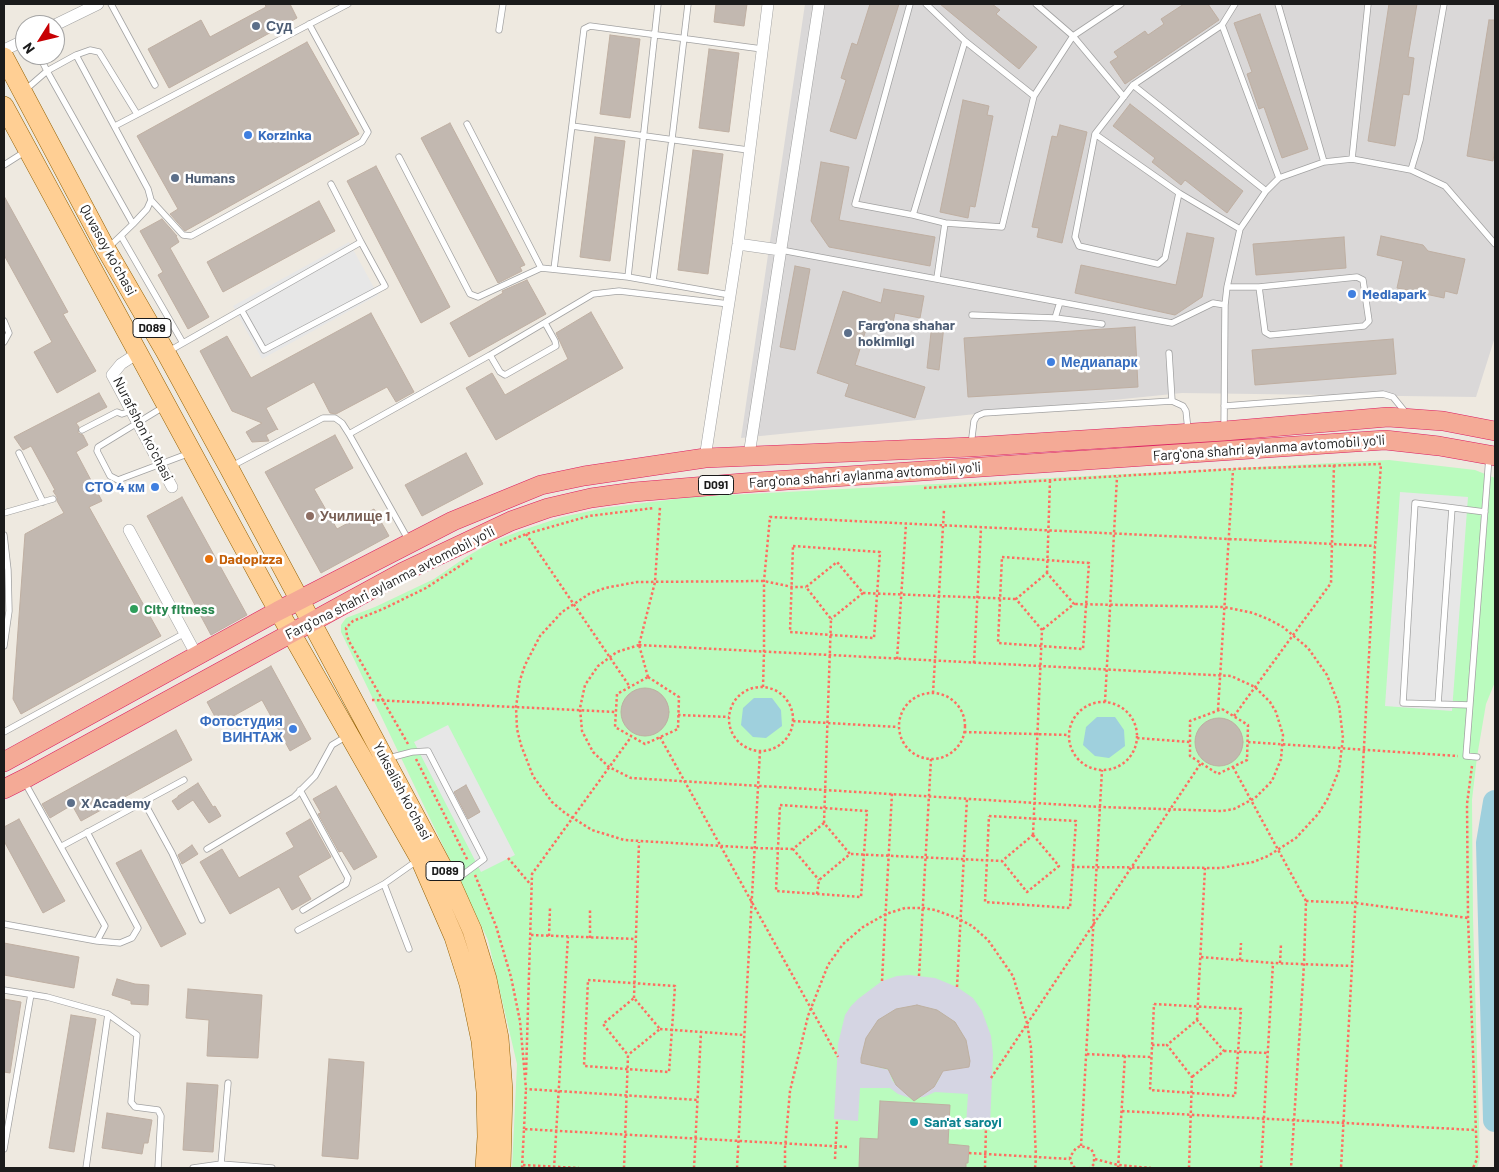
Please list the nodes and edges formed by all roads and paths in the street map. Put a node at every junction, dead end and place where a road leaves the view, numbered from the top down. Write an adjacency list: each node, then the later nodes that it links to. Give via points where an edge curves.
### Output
1 (98, 4): 17 (street)
2 (111, 4): 31 (lane)
3 (348, 4): 18 (lane)
4 (503, 4): 20 (lane)
5 (658, 4): 21 (lane)
6 (688, 4): 23 (lane)
7 (768, 4): 25 (street)
8 (819, 4): 65 (street)
9 (910, 4): 55 (lane, via 855,204)
10 (926, 4): 24 (lane)
11 (1036, 4): 22 (lane)
12 (1120, 4): 22 (lane)
13 (1235, 4): 19 (lane)
14 (1278, 4): 47 (lane)
15 (1368, 4): 46 (lane)
16 (1443, 5): 49 (lane, via 1420,140)
17 (65, 20)
18 (309, 24): 36 (lane); 54 (lane, via 368,132 362,142 191,236 182,236)
19 (1222, 25): 30 (lane); 50 (lane)
20 (499, 30)
21 (655, 34): 23 (lane); 39 (lane, via 590,26 584,29); 41 (lane)
22 (1073, 36): 33 (lane); 34 (lane)
23 (684, 38): 25 (lane); 42 (lane)
24 (965, 40): 33 (lane); 55 (lane)
25 (762, 48): 44 (street)
26 (76, 55): 29 (lane); 36 (lane, via 90,50 99,52); 38 (lane)
27 (4, 56): 32 (main road, Quvasoy koʻchasi / D089)
28 (44, 65): 29 (lane)
29 (47, 71): 32 (lane); 57 (lane)
30 (1133, 85): 34 (lane); 52 (lane)
31 (154, 86)
32 (22, 92): 64 (main road, Quvasoy koʻchasi / D089)
33 (1034, 96): 56 (lane, via 1002,227)
34 (1124, 97): 40 (lane)
35 (4, 106): 43 (main road, Quvasoy koʻchasi / D089)
36 (137, 114): 38 (lane)
37 (467, 124): 66 (lane)
38 (115, 126): 54 (lane, via 148,188)
39 (572, 126): 41 (lane); 67 (lane)
40 (1096, 134): 53 (lane); 53 (lane, via 1075,237 1079,246 1158,264 1165,258)
41 (644, 136): 42 (lane); 68 (lane)
42 (672, 139): 44 (lane); 70 (lane)
43 (28, 150): 48 (lane); 84 (main road, Quvasoy koʻchasi / D089)
44 (748, 150): 63 (street)
45 (399, 157): 66 (lane, via 470,294 478,297)
46 (1352, 159): 47 (lane); 49 (lane)
47 (1324, 162): 50 (lane)
48 (4, 165)
49 (1411, 170): 62 (lane, via 1445,186)
50 (1279, 178): 52 (lane)
51 (331, 184): 61 (lane)
52 (1266, 191): 58 (lane)
53 (1179, 194): 58 (lane)
54 (150, 200): 57 (lane, via 147,209)
55 (913, 215): 56 (lane)
56 (946, 223): 69 (lane)
57 (133, 224): 60 (lane)
58 (1240, 229): 71 (lane)
59 (1495, 234): 62 (lane)
60 (120, 236): 64 (lane); 83 (lane)
61 (361, 242): 76 (lane); 76 (lane, via 385,286 264,350)
62 (1494, 243)
63 (738, 244): 65 (street); 73 (street)
64 (106, 249): 85 (main road, Quvasoy koʻchasi / D089)
65 (780, 250): 69 (lane); 103 (street)
66 (541, 268): 67 (lane)
67 (554, 269): 68 (lane)
68 (628, 277): 70 (lane)
69 (937, 278): 74 (lane)
70 (653, 281): 73 (lane)
71 (1227, 287): 72 (lane); 75 (lane)
72 (1260, 287): 72 (lane, via 1358,277 1363,280 1369,321 1364,326 1270,335 1265,332)
73 (730, 299): 80 (lane, via 619,291 592,294); 105 (street)
74 (1060, 302): 75 (lane, via 1172,323 1212,303); 78 (lane)
75 (1225, 305): 90 (lane)
76 (242, 311): 83 (lane)
77 (972, 315): 78 (lane)
78 (1055, 318): 81 (lane)
79 (4, 321): 82 (lane, via 9,334)
80 (545, 323): 87 (lane); 87 (lane, via 556,346 505,375)
81 (1102, 324)
82 (4, 342)
83 (183, 344): 85 (lane)
84 (138, 352): 89 (main road, Quvasoy koʻchasi / D089); 91 (street, Nurafshon koʻchasi, via 120,364 112,376)
85 (166, 353): 110 (main road, Quvasoy koʻchasi / D089)
86 (1169, 353): 88 (lane)
87 (490, 355): 98 (lane)
88 (1172, 401): 97 (lane, via 1186,411); 100 (lane, via 984,413 974,421)
89 (166, 405): 93 (lane); 101 (main road, Quvasoy koʻchasi / D089)
90 (1224, 406): 92 (lane, via 1383,394 1393,397); 95 (lane)
91 (131, 411): 93 (street, Nurafshon koʻchasi); 94 (lane, via 117,412)
92 (1410, 419): 95 (highway, Fargʻona shahri aylanma avtomobil yoʻli / D091, via 1388,417); 96 (highway, Fargʻona shahri aylanma avtomobil yoʻli / D091, via 1443,421)
93 (138, 424): 106 (street, Nurafshon koʻchasi); 106 (lane, via 98,447 110,476 118,480)
94 (82, 430)
95 (1224, 431): 97 (highway, Fargʻona shahri aylanma avtomobil yoʻli / D091)
96 (1495, 431)
97 (1188, 433): 99 (highway, Fargʻona shahri aylanma avtomobil yoʻli / D091)
98 (349, 434): 110 (lane, via 335,418 323,418); 132 (lane)
99 (1027, 444): 100 (highway, Fargʻona shahri aylanma avtomobil yoʻli / D091); 107 (highway)
100 (971, 448): 103 (highway, Fargʻona shahri aylanma avtomobil yoʻli / D091)
101 (192, 452): 106 (lane); 156 (main road, Quvasoy koʻchasi / D089)
102 (19, 453): 116 (lane)
103 (749, 455): 105 (highway, Fargʻona shahri aylanma avtomobil yoʻli / D091)
104 (1492, 456): 109 (highway, Fargʻona shahri aylanma avtomobil yoʻli / D091, via 1384,440); 121 (lane)
105 (705, 458): 132 (highway, Fargʻona shahri aylanma avtomobil yoʻli / D091, via 541,485)
106 (160, 464): 113 (street, Nurafshon koʻchasi)
107 (1027, 464): 109 (highway, Fargʻona shahri aylanma avtomobil yoʻli / D091); 158 (highway, Fargʻona shahri aylanma avtomobil yoʻli / D091, via 743,483 591,498 511,521 403,572)
108 (1334, 464): 111 (path); 133 (path); 134 (path, via 1381,464)
109 (1117, 467): 111 (path); 112 (path); 129 (path)
110 (229, 468): 150 (main road, Quvasoy koʻchasi / D089)
111 (1233, 469): 131 (path)
112 (1050, 480): 114 (path); 127 (path)
113 (172, 487)
114 (921, 488)
115 (53, 499): 116 (lane)
116 (43, 502): 122 (lane)
117 (668, 506): 118 (path)
118 (660, 507): 128 (path, via 589,516); 140 (path)
119 (1452, 508): 121 (lane); 185 (lane); 185 (lane, via 1415,503 1403,703)
120 (944, 510): 124 (path)
121 (1485, 512): 186 (lane)
122 (4, 513)
123 (906, 524): 124 (path); 139 (path, via 770,517); 145 (path)
124 (943, 526): 125 (path); 146 (path)
125 (981, 528): 127 (path); 147 (path)
126 (129, 530): 160 (street)
127 (1049, 531): 129 (path); 137 (path)
128 (526, 534): 135 (path); 151 (path)
129 (1114, 534): 131 (path); 154 (path)
130 (4, 535): 165 (lane, via 9,611)
131 (1228, 540): 133 (path); 155 (path)
132 (410, 544): 150 (highway, Fargʻona shahri aylanma avtomobil yoʻli / D091)
133 (1332, 544): 134 (path); 163 (path, via 1331,583)
134 (1375, 546): 209 (path)
135 (493, 548)
136 (476, 555): 183 (path, via 426,588 353,621 346,628 347,636)
137 (1048, 560): 138 (path); 148 (path, via 1002,557); 153 (path, via 1089,563)
138 (1047, 573): 149 (path); 152 (path)
139 (764, 581): 140 (path); 141 (path); 167 (path)
140 (654, 582): 151 (path, via 605,588); 164 (path)
141 (792, 587): 142 (path); 144 (path, via 793,546 880,552); 162 (path, via 790,632)
142 (806, 587): 143 (path, via 836,562); 157 (path)
143 (863, 592): 144 (path); 157 (path)
144 (878, 593): 145 (path); 162 (path, via 874,638)
145 (902, 594): 146 (path); 171 (path)
146 (939, 596): 147 (path); 172 (path)
147 (977, 597): 148 (path); 173 (path)
148 (1000, 598): 149 (path); 166 (path, via 998,643)
149 (1016, 599): 159 (path)
150 (299, 600): 156 (highway, Fargʻona shahri aylanma avtomobil yoʻli / D091); 158 (main road, Yuksalish koʻchasi / D089)
151 (573, 604): 170 (path); 187 (path, via 550,623 531,650 520,680)
152 (1074, 604): 153 (path); 159 (path)
153 (1086, 604): 154 (path); 166 (path, via 1083,649)
154 (1110, 605): 155 (path); 175 (path)
155 (1224, 607): 163 (path, via 1268,619); 176 (path)
156 (278, 611): 161 (main road, Yuksalish koʻchasi / D089); 169 (highway, Fargʻona shahri aylanma avtomobil yoʻli / D091)
157 (831, 618): 162 (path)
158 (311, 622): 161 (highway, Fargʻona shahri aylanma avtomobil yoʻli / D091); 182 (main road, Yuksalish koʻchasi / D089)
159 (1042, 630): 166 (path)
160 (185, 633): 169 (street); 197 (lane)
161 (291, 633): 200 (main road, Yuksalish koʻchasi / D089); 221 (highway, Fargʻona shahri aylanma avtomobil yoʻli / D091)
162 (831, 635): 168 (path)
163 (1293, 635): 180 (path); 208 (path, via 1318,661 1334,690 1342,721)
164 (639, 645): 167 (path); 170 (path); 177 (path)
165 (4, 646)
166 (1042, 646): 174 (path)
167 (764, 652): 168 (path); 179 (path)
168 (830, 655): 171 (path); 195 (path)
169 (197, 656): 216 (highway, Fargʻona shahri aylanma avtomobil yoʻli / D091)
170 (610, 656): 178 (path); 188 (path, via 591,675)
171 (897, 658): 172 (path)
172 (935, 660): 173 (path); 181 (path)
173 (974, 662): 174 (path)
174 (1040, 666): 175 (path); 199 (path)
175 (1107, 669): 176 (path); 184 (path)
176 (1220, 674): 180 (path); 189 (path)
177 (648, 677): 178 (path); 191 (path, via 679,697)
178 (630, 687): 190 (path, via 616,694)
179 (762, 687): 193 (path, via 741,694 732,706); 194 (path, via 783,696 792,709)
180 (1255, 687): 192 (path); 207 (path, via 1276,712)
181 (933, 693): 196 (path, via 919,695 906,704); 198 (path, via 955,703 963,716)
182 (353, 699): 183 (path); 214 (main road, Yuksalish koʻchasi / D089)
183 (383, 700): 187 (path); 211 (path)
184 (1105, 702): 201 (path, via 1082,709 1072,722); 204 (path, via 1127,711 1136,725)
185 (1438, 704): 186 (lane)
186 (1470, 705): 212 (lane)
187 (516, 707): 188 (path); 238 (path, via 520,746 533,776 552,802)
188 (580, 710): 190 (path); 219 (path, via 582,731 587,742)
189 (1218, 710): 192 (path); 205 (path, via 1190,721)
190 (616, 712): 202 (path, via 615,727)
191 (678, 715): 193 (path); 203 (path, via 678,729)
192 (1234, 716): 206 (path, via 1248,725)
193 (730, 717): 210 (path, via 731,729 739,742)
194 (793, 721): 195 (path); 210 (path, via 791,732 782,744)
195 (828, 723): 196 (path); 226 (path)
196 (898, 727): 215 (path, via 908,749)
197 (4, 732)
198 (964, 732): 199 (path); 215 (path, via 952,752)
199 (1037, 734): 201 (path); 233 (path)
200 (349, 735): 227 (lane, via 332,745 315,776); 255 (main road, Yuksalish koʻchasi / D089)
201 (1069, 735): 220 (path, via 1071,747 1080,760)
202 (630, 737): 203 (path, via 645,744); 219 (path)
203 (660, 737): 223 (path)
204 (1137, 738): 205 (path); 220 (path, via 1135,750 1125,763)
205 (1190, 742): 217 (path, via 1190,756)
206 (1248, 742): 207 (path); 218 (path, via 1247,760)
207 (1283, 745): 208 (path); 231 (path, via 1272,781)
208 (1343, 749): 209 (path); 249 (path, via 1334,786 1323,807 1308,827)
209 (1364, 749): 212 (path); 271 (path)
210 (760, 751): 224 (path)
211 (412, 752): 214 (lane); 262 (path); 262 (lane, via 428,751 484,859)
212 (1466, 756): 213 (lane)
213 (1475, 757): 277 (path, via 1467,804)
214 (385, 759): 265 (main road, Yuksalish koʻchasi / D089)
215 (931, 759): 229 (path)
216 (4, 762)
217 (1200, 763): 218 (path, via 1218,774); 236 (path)
218 (1233, 767): 231 (path)
219 (609, 768): 223 (path, via 631,778); 238 (path)
220 (1102, 770): 234 (path)
221 (23, 779): 225 (highway, Fargʻona shahri aylanma avtomobil yoʻli / D091); 243 (lane)
222 (184, 780): 232 (lane)
223 (684, 781): 224 (path); 244 (path)
224 (758, 784): 226 (path); 245 (path)
225 (4, 789)
226 (825, 789): 228 (path); 235 (path)
227 (300, 790): 246 (lane, via 294,797); 274 (lane, via 348,878 346,884)
228 (892, 793): 229 (path); 252 (path)
229 (928, 796): 230 (path); 254 (path)
230 (967, 798): 233 (path); 256 (path)
231 (1252, 801): 236 (path, via 1222,811); 249 (path)
232 (144, 802): 240 (lane); 278 (lane, via 172,853)
233 (1034, 803): 234 (path); 237 (path)
234 (1100, 807): 236 (path); 260 (path)
235 (824, 808): 239 (path); 247 (path, via 780,806); 251 (path, via 866,811)
236 (1169, 810): 261 (path)
237 (1033, 818): 241 (path); 257 (path, via 989,816); 259 (path, via 1076,821)
238 (572, 819): 242 (path, via 608,836); 267 (path, via 532,874)
239 (824, 823): 248 (path); 250 (path)
240 (87, 832): 243 (lane); 288 (lane, via 138,928 132,938 120,943)
241 (1033, 835): 258 (path); 258 (path, via 1059,866 1027,892)
242 (639, 842): 244 (path); 287 (path)
243 (62, 846): 288 (lane, via 105,926)
244 (721, 846): 245 (path); 270 (path)
245 (755, 848): 247 (path); 270 (path)
246 (207, 849)
247 (778, 849): 248 (path); 268 (path, via 776,891)
248 (793, 849): 264 (path)
249 (1278, 850): 263 (path, via 1238,866); 269 (path)
250 (850, 854): 251 (path); 264 (path)
251 (864, 855): 252 (path); 268 (path, via 861,897)
252 (888, 856): 254 (path); 276 (path)
253 (508, 858): 267 (path)
254 (925, 858): 256 (path); 273 (path)
255 (420, 859): 266 (lane); 364 (main road, Yuksalish koʻchasi / D089, via 454,938 481,1041 486,1092)
256 (964, 859): 257 (path); 279 (path)
257 (987, 860): 258 (path); 259 (path, via 985,902 1070,908)
258 (1002, 861)
259 (1072, 867): 260 (path)
260 (1096, 867): 261 (path); 281 (path)
261 (1131, 867): 263 (path); 281 (path)
262 (472, 868): 265 (lane); 328 (path, via 496,926 511,977 520,1021)
263 (1205, 868): 292 (path)
264 (819, 880): 268 (path)
265 (451, 883): 365 (main road, Yuksalish koʻchasi / D089, via 472,930 487,978 499,1038 503,1091)
266 (384, 884): 282 (lane); 291 (lane)
267 (532, 886): 283 (path)
268 (817, 894)
269 (1306, 901): 271 (path); 296 (path)
270 (752, 902): 306 (path); 313 (path)
271 (1356, 904): 277 (path); 297 (path)
272 (550, 908): 284 (path)
273 (923, 908): 276 (path, via 904,908); 279 (path); 298 (path)
274 (303, 910)
275 (590, 910): 286 (path)
276 (886, 914): 299 (path); 306 (path, via 843,944 828,965)
277 (1468, 918): 341 (path)
278 (202, 920)
279 (960, 920): 301 (path); 309 (path, via 972,926 1000,955 1013,976)
280 (4, 924): 288 (lane)
281 (1093, 924): 309 (path); 319 (path)
282 (298, 930)
283 (530, 935): 284 (path); 328 (path)
284 (549, 936): 285 (path)
285 (568, 937): 286 (path); 329 (path)
286 (590, 938): 287 (path)
287 (636, 939): 300 (path)
288 (97, 941)
289 (1241, 943): 293 (path)
290 (1281, 944): 295 (path)
291 (409, 949)
292 (1200, 957): 293 (path); 305 (path)
293 (1240, 960): 294 (path)
294 (1273, 963): 295 (path); 318 (path)
295 (1280, 963): 296 (path)
296 (1304, 964): 297 (path); 337 (path)
297 (1352, 966): 338 (path)
298 (919, 976)
299 (882, 981)
300 (634, 983): 304 (path); 311 (path, via 675,986); 324 (path, via 588,980 584,1066)
301 (957, 987)
302 (4, 990): 303 (lane)
303 (30, 994): 307 (lane); 350 (lane)
304 (634, 998): 310 (path); 320 (path, via 603,1024)
305 (1198, 1007): 308 (path); 314 (path, via 1154,1004); 317 (path, via 1240,1009)
306 (811, 1008): 322 (path); 346 (path, via 790,1091)
307 (108, 1014): 360 (lane); 361 (lane, via 137,1035 131,1102 135,1107 158,1110 161,1116)
308 (1198, 1020): 315 (path); 316 (path)
309 (1028, 1023): 326 (path); 353 (path)
310 (660, 1029): 311 (path); 320 (path)
311 (672, 1030): 312 (path); 324 (path, via 669,1072)
312 (701, 1032): 313 (path); 332 (path)
313 (744, 1035): 345 (path)
314 (1152, 1045): 315 (path); 323 (path)
315 (1166, 1045): 325 (path)
316 (1224, 1051): 317 (path); 325 (path)
317 (1238, 1051): 318 (path); 330 (path, via 1235,1096)
318 (1268, 1053): 335 (path)
319 (1086, 1054): 321 (path); 348 (path)
320 (628, 1055): 324 (path)
321 (1125, 1056): 323 (path); 333 (path)
322 (838, 1057)
323 (1151, 1057): 330 (path, via 1150,1090)
324 (628, 1069): 331 (path)
325 (1192, 1077): 330 (path)
326 (991, 1078)
327 (228, 1083): 357 (lane)
328 (526, 1089): 329 (path); 340 (path)
329 (559, 1091): 331 (path); 342 (path)
330 (1192, 1093): 334 (path)
331 (627, 1096): 332 (path); 343 (path)
332 (698, 1100): 344 (path)
333 (1122, 1111): 334 (path); 359 (path)
334 (1191, 1114): 335 (path); 377 (path)
335 (1264, 1118): 337 (path); 378 (path)
336 (837, 1119): 347 (path)
337 (1295, 1120): 338 (path); 379 (path)
338 (1344, 1123): 341 (path); 380 (path)
339 (986, 1126): 352 (path)
340 (524, 1129): 342 (path); 358 (path)
341 (1475, 1130): 381 (path, via 1477,1159)
342 (557, 1131): 343 (path); 366 (path)
343 (625, 1135): 344 (path); 368 (path)
344 (696, 1138): 345 (path); 369 (path)
345 (738, 1141): 346 (path); 370 (path)
346 (785, 1143): 347 (path); 371 (path)
347 (836, 1146): 349 (path); 356 (path)
348 (1081, 1146): 354 (path, via 1072,1152); 355 (path, via 1091,1149)
349 (849, 1147)
350 (4, 1149)
351 (969, 1153): 352 (path)
352 (986, 1154): 353 (path); 372 (path)
353 (1036, 1158): 354 (path); 373 (path)
354 (1070, 1159): 374 (path)
355 (1095, 1159): 359 (path); 375 (path)
356 (835, 1160)
357 (221, 1164): 362 (lane); 363 (lane)
358 (522, 1166): 366 (path)
359 (1118, 1167): 376 (path)
360 (86, 1168)
361 (158, 1168)
362 (193, 1168)
363 (272, 1168)
364 (485, 1168)
365 (501, 1168)
366 (554, 1168): 367 (path)
367 (579, 1168)
368 (624, 1168)
369 (694, 1168)
370 (737, 1168)
371 (785, 1168)
372 (986, 1168)
373 (1035, 1168)
374 (1075, 1168)
375 (1090, 1168)
376 (1151, 1168)
377 (1190, 1168)
378 (1261, 1168)
379 (1291, 1168)
380 (1341, 1168)
381 (1473, 1168)

